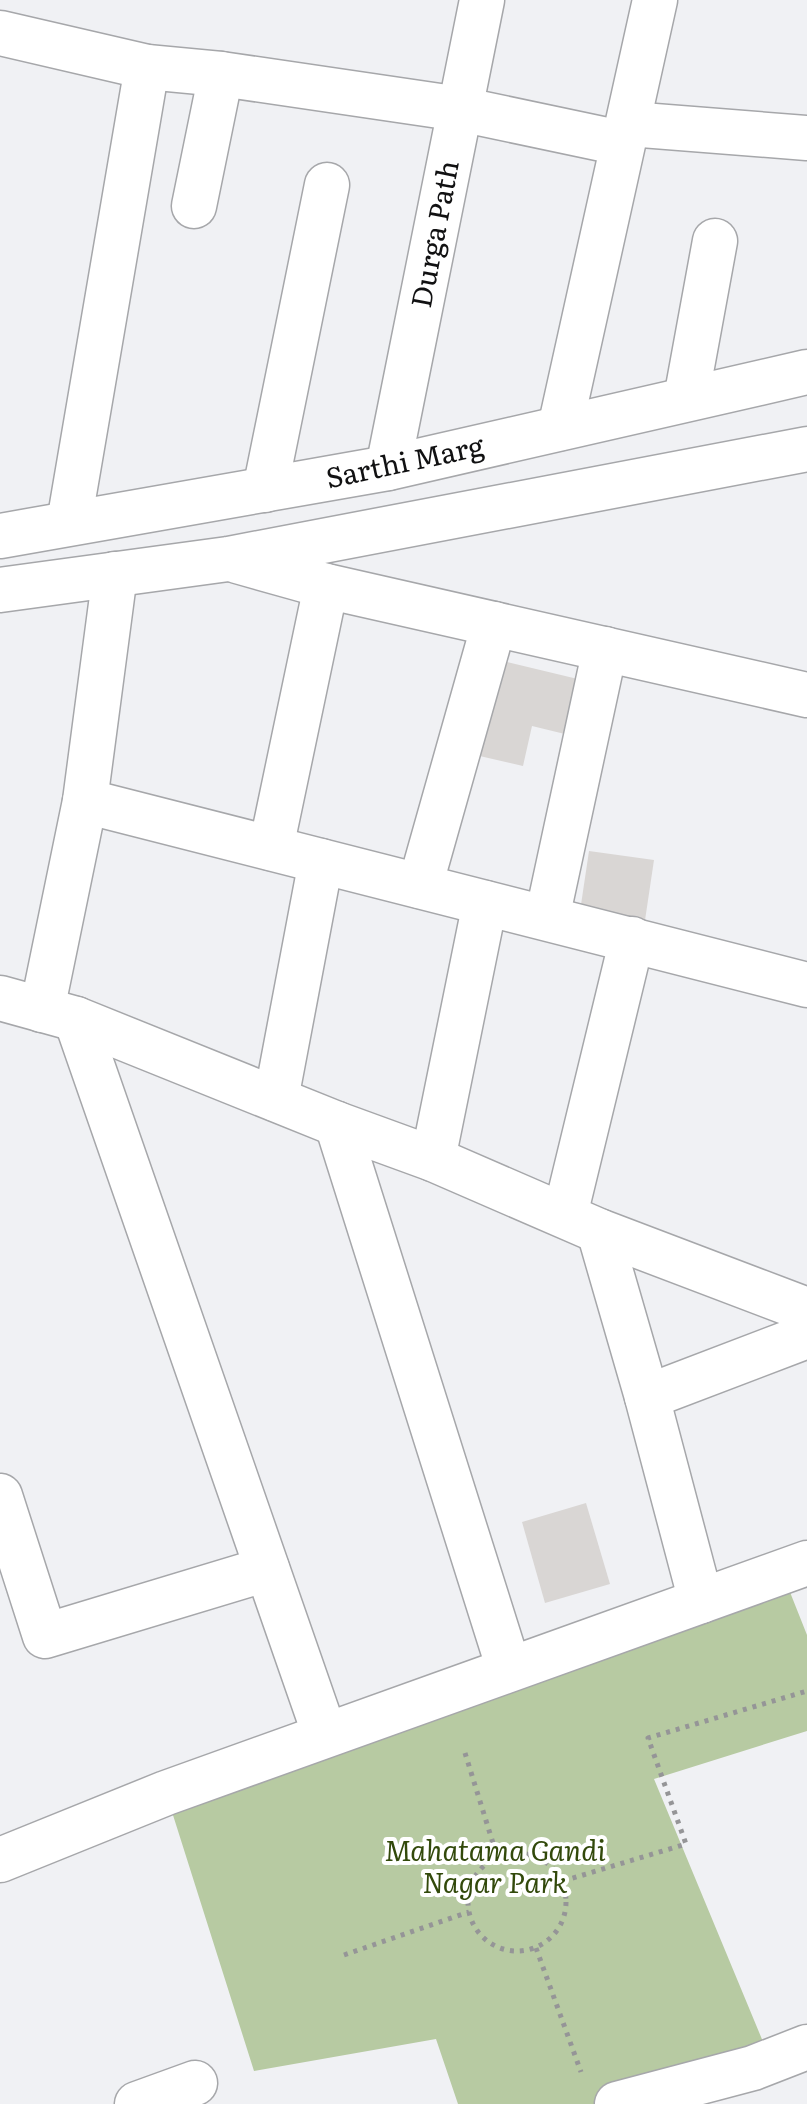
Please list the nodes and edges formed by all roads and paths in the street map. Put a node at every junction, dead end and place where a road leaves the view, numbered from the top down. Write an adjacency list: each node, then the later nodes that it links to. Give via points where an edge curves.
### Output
1 (482, 0): 6 (street, Durga Path)
2 (655, 0): 7 (street)
3 (0, 33): 4 (street)
4 (147, 67): 5 (street); 18 (street)
5 (221, 74): 6 (street); 10 (street)
6 (460, 109): 7 (street); 16 (street, Durga Path)
7 (625, 133): 8 (street); 14 (street)
8 (807, 138)
9 (327, 185): 17 (street)
10 (194, 206)
11 (715, 241): 13 (street)
12 (807, 372): 13 (street, Sarthi Marg)
13 (686, 399): 14 (street, Sarthi Marg)
14 (560, 428): 16 (street, Sarthi Marg)
15 (807, 449): 19 (street)
16 (395, 466): 17 (street, Sarthi Marg); 19 (street, Durga Path)
17 (265, 490): 18 (street, Sarthi Marg)
18 (69, 523): 20 (street, Sarthi Marg)
19 (402, 525): 21 (street)
20 (0, 536)
21 (228, 559): 22 (street); 23 (street)
22 (115, 574): 24 (street); 28 (street)
23 (326, 586): 25 (street); 29 (street)
24 (0, 590)
25 (494, 624): 26 (street); 31 (street)
26 (605, 649): 27 (street); 33 (street)
27 (807, 695)
28 (85, 801): 29 (street); 37 (street)
29 (271, 848): 30 (street)
30 (321, 861): 31 (street); 38 (street)
31 (420, 886): 32 (street)
32 (485, 903): 33 (street); 40 (street)
33 (547, 918): 34 (street)
34 (632, 939): 35 (street); 41 (street)
35 (807, 985)
36 (0, 998): 37 (street)
37 (59, 1014): 38 (street); 48 (street)
38 (276, 1099): 39 (street)
39 (337, 1124): 40 (street); 50 (street)
40 (433, 1159): 41 (street)
41 (582, 1223): 42 (street); 44 (street)
42 (807, 1310)
43 (807, 1336): 44 (street)
44 (647, 1397): 49 (street)
45 (0, 1496): 47 (street)
46 (807, 1563): 49 (street)
47 (11, 1566): 48 (street, via 45,1636)
48 (267, 1569): 52 (street)
49 (701, 1601): 50 (street)
50 (509, 1669): 52 (street)
51 (807, 1691): 56 (path, via 648,1738 686,1844)
52 (325, 1735): 55 (street)
53 (465, 1753): 54 (path)
54 (497, 1856): 56 (path, via 528,1853); 57 (path, via 473,1879)
55 (0, 1860)
56 (563, 1881): 58 (path, via 566,1913 560,1927)
57 (469, 1912): 58 (path, via 475,1929 495,1945 519,1951); 59 (path)
58 (536, 1948): 61 (path)
59 (344, 1955)
60 (807, 2047): 63 (street)
61 (581, 2072)
62 (195, 2083): 64 (street)
63 (759, 2086): 65 (street)
64 (137, 2104)
65 (617, 2104)

